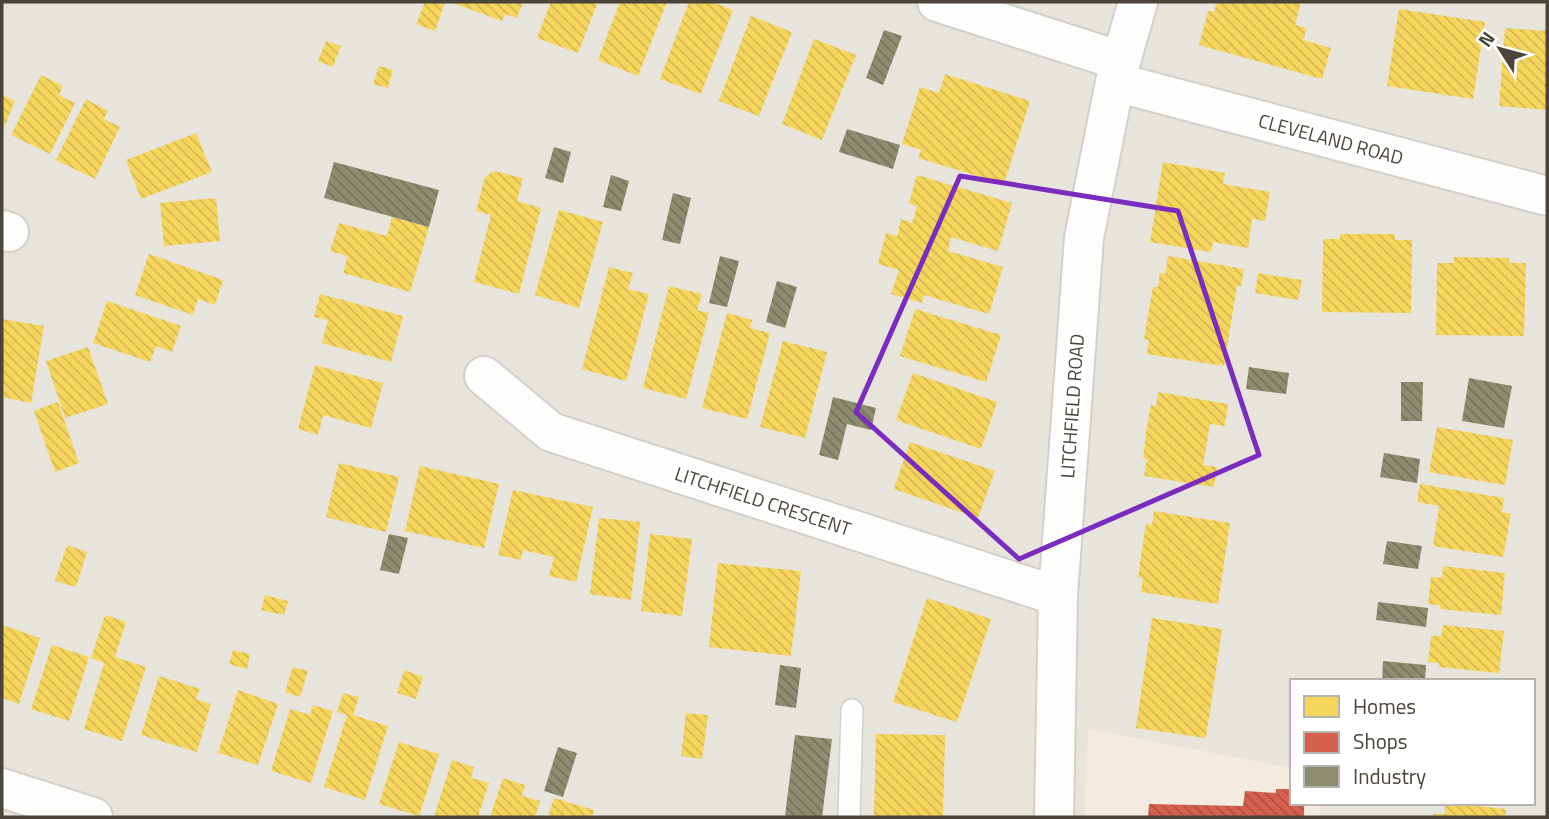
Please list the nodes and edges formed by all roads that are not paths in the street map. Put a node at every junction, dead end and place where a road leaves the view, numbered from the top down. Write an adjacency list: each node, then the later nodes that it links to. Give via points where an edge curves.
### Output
1 (937, 2): 3 (street, CLEVELAND ROAD)
2 (1138, 2): 3 (street, LITCHFIELD ROAD)
3 (1118, 71): 4 (street, CLEVELAND ROAD); 6 (street, LITCHFIELD ROAD, via 1084,238)
4 (1547, 196)
5 (484, 376): 6 (street, LITCHFIELD CRESCENT, via 551,432)
6 (1058, 596): 11 (street, LITCHFIELD ROAD)
7 (852, 710): 10 (lane)
8 (2, 788): 9 (street)
9 (93, 817)
10 (849, 817)
11 (1054, 817)

